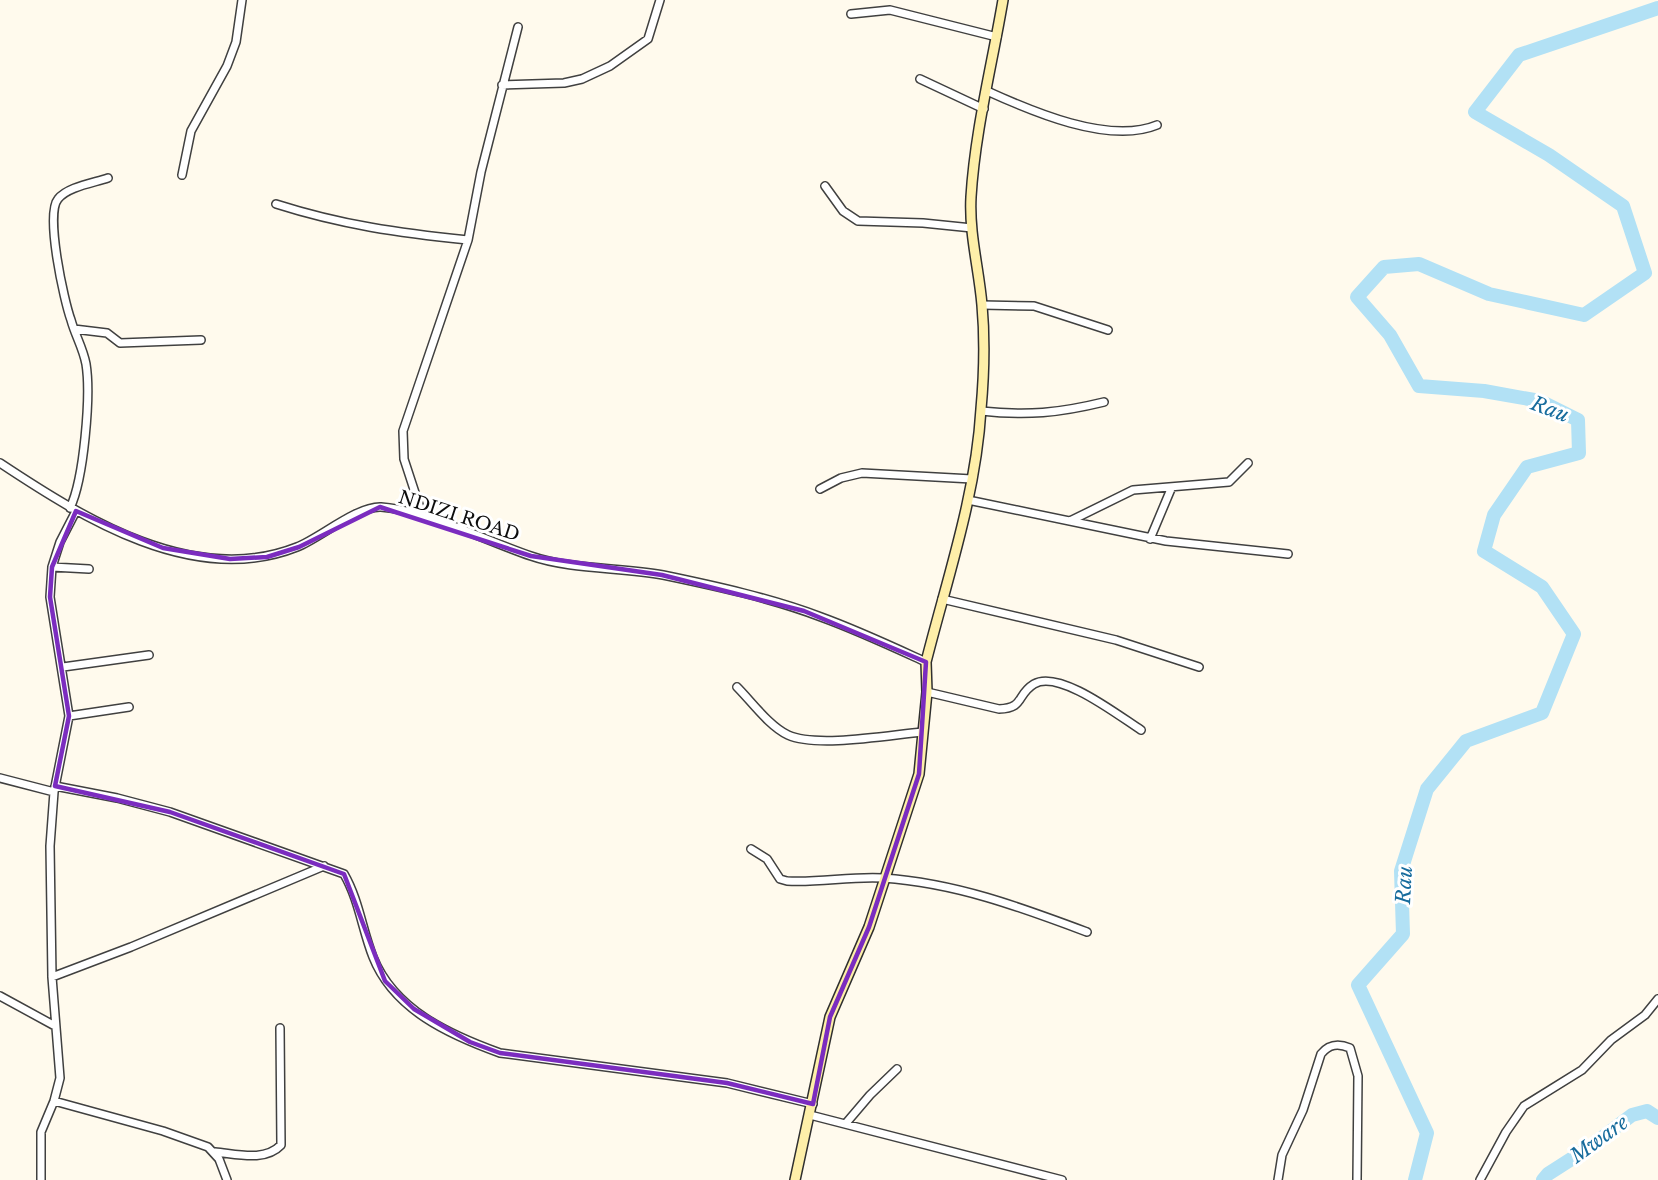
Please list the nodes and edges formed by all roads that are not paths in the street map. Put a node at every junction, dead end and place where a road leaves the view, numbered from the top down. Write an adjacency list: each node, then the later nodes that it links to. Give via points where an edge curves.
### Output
1 (242, 0): 12 (street, via 233,50 191,131)
2 (660, 0): 8 (street, via 648,39 610,66 573,81)
3 (1003, 0): 6 (street)
4 (851, 14): 6 (street, via 890,10)
5 (518, 27): 8 (street)
6 (997, 37): 9 (street)
7 (921, 80): 10 (street)
8 (502, 85): 17 (street)
9 (987, 92): 10 (street); 11 (street, via 1050,117 1095,127 1139,130)
10 (984, 109): 16 (street, via 971,198)
11 (1157, 125)
12 (182, 175)
13 (108, 178): 19 (street, via 65,194 54,207 63,294)
14 (825, 186): 16 (street, via 843,211 858,221)
15 (276, 204): 17 (street, via 331,221 384,231)
16 (972, 228): 18 (street)
17 (468, 240): 31 (street, via 403,431 404,459)
18 (982, 305): 20 (street, via 1034,306); 23 (street)
19 (74, 329): 21 (street, via 107,333 120,343); 30 (street, via 86,366 86,388 81,474)
20 (1108, 330)
21 (201, 340)
22 (1104, 402): 23 (street, via 1061,413)
23 (981, 411): 26 (street)
24 (0, 463): 30 (street, NDIZI ROAD)
25 (1248, 463): 28 (street, via 1229,482)
26 (972, 479): 27 (street, via 862,473); 29 (street)
27 (820, 489)
28 (1171, 489): 32 (street, via 1133,490); 33 (street)
29 (968, 500): 32 (street); 37 (street)
30 (73, 509): 31 (street, NDIZI ROAD, via 122,535 163,548 230,559 267,557 299,547 366,510 380,507); 35 (street)
31 (423, 517): 39 (street, NDIZI ROAD, via 554,562 662,575 804,611)
32 (1070, 521): 33 (street)
33 (1150, 539): 34 (street)
34 (1288, 554)
35 (52, 567): 36 (street); 40 (street, via 50,597)
36 (89, 569)
37 (942, 599): 39 (street); 41 (street, via 1116,640)
38 (149, 655): 40 (street)
39 (926, 662): 43 (street)
40 (63, 667): 45 (street)
41 (1199, 667)
42 (737, 687): 47 (street, via 777,727 798,738 834,740)
43 (927, 692): 46 (street, via 990,708 1011,708 1033,685 1047,680 1068,686); 47 (street)
44 (129, 707): 45 (street)
45 (69, 716): 49 (street)
46 (1141, 730)
47 (922, 732): 52 (street, via 919,774)
48 (0, 778): 49 (street)
49 (55, 789): 51 (street, via 117,798 170,812); 54 (street, via 50,846)
50 (751, 849): 52 (street, via 767,860 780,879 787,881)
51 (324, 866): 54 (street); 61 (street, via 344,874 349,883 385,981 439,1027 500,1053 727,1083)
52 (884, 878): 53 (street, via 988,896); 61 (street, via 869,927 830,1017)
53 (1087, 932)
54 (52, 977): 57 (street)
55 (0, 996): 57 (street)
56 (1658, 999): 71 (street, via 1646,1015 1611,1040 1582,1070 1524,1106)
57 (55, 1026): 60 (street, via 60,1078)
58 (279, 1028): 64 (street, via 281,1145 263,1155)
59 (897, 1069): 63 (street)
60 (54, 1101): 64 (street, via 163,1131); 65 (street, via 41,1132)
61 (813, 1104): 62 (street)
62 (810, 1115): 63 (street); 67 (street)
63 (847, 1122): 68 (street)
64 (215, 1152): 66 (street)
65 (40, 1180)
66 (227, 1180)
67 (795, 1180)
68 (1062, 1180)
69 (1278, 1180): 70 (street, via 1282,1155 1303,1110 1321,1054 1334,1045 1350,1048 1357,1068)
70 (1357, 1180)
71 (1480, 1180)

